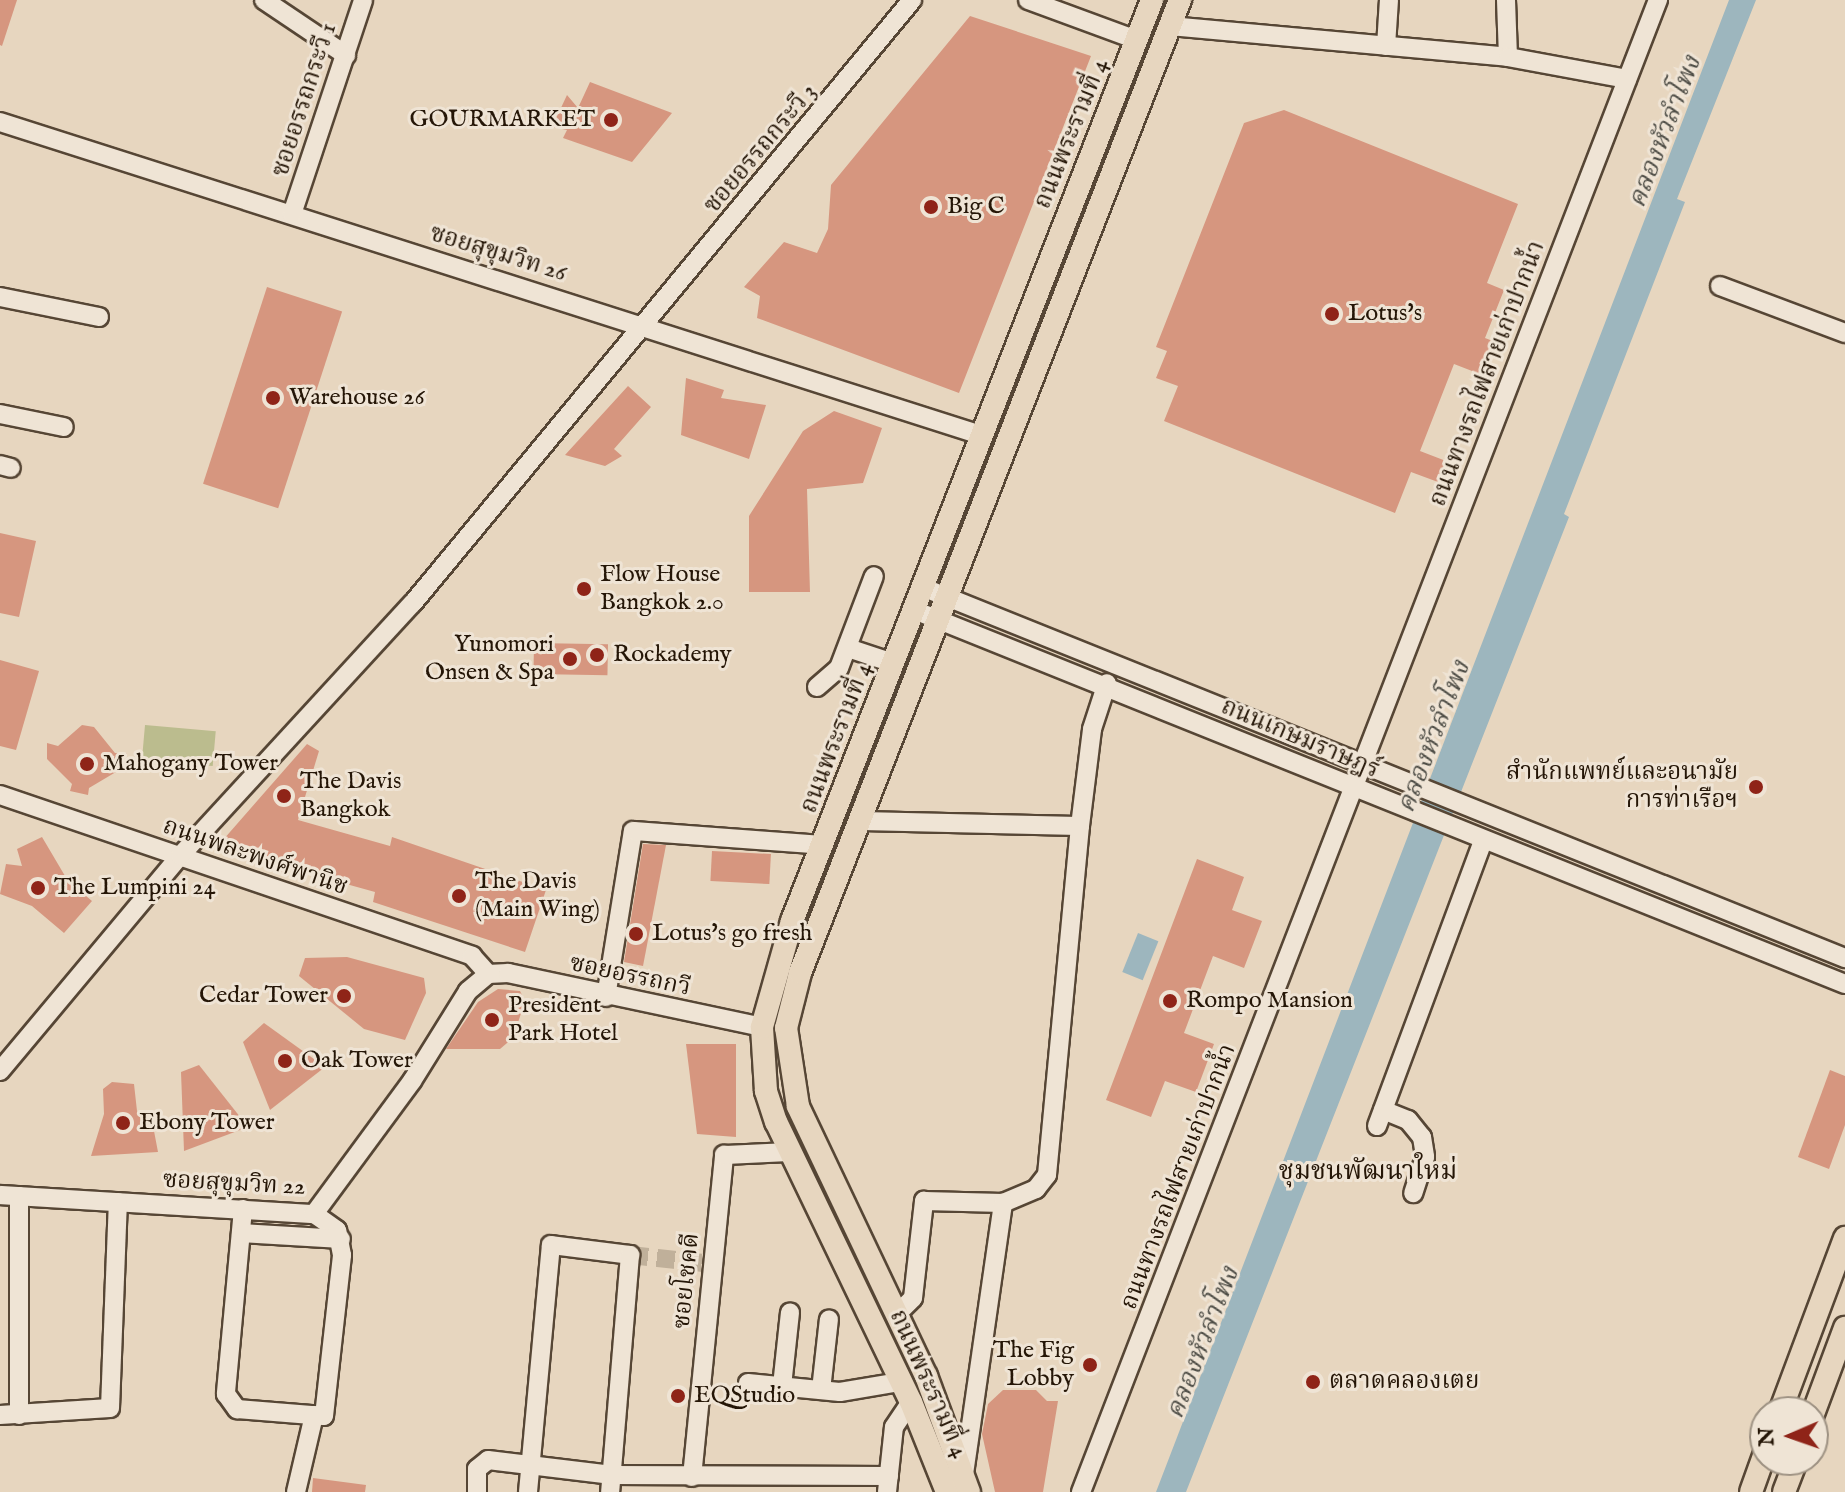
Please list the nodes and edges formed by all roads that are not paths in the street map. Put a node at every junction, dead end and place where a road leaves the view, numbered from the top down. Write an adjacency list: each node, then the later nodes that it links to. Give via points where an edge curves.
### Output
1 (264, 0): 14 (street)
2 (363, 0): 14 (street, ซอยอรรถกระวี 1)
3 (912, 0): 22 (street, ซอยอรรถกระวี 3)
4 (1028, 0): 11 (street)
5 (1152, 0): 11 (main road, ถนนพระรามที่ 4)
6 (1180, 0): 10 (main road, ถนนพระรามที่ 4)
7 (1389, 0): 12 (street)
8 (1506, 0): 15 (street)
9 (1658, 0): 16 (street, ถนนทางรถไฟสายเก่าปากน้ำ)
10 (1170, 26): 12 (street); 13 (main road, ถนนพระรามที่ 4)
11 (1137, 40): 13 (main road); 26 (main road, ถนนพระรามที่ 4)
12 (1386, 46): 15 (street)
13 (1160, 49): 29 (main road, ถนนพระรามที่ 4)
14 (346, 55): 18 (street, ซอยอรรถกระวี 1)
15 (1508, 57): 16 (street)
16 (1627, 79): 38 (street, ถนนทางรถไฟสายเก่าปากน้ำ)
17 (0, 122): 18 (street, ซอยสุขุมวิท 26)
18 (292, 214): 22 (street, ซอยสุขุมวิท 26)
19 (1720, 286): 23 (street)
20 (0, 297): 21 (street)
21 (99, 317)
22 (644, 325): 26 (street, ซอยสุขุมวิท 26); 45 (street, ซอยอรรถกระวี 3, via 413,603)
23 (1845, 333)
24 (0, 414): 25 (street)
25 (64, 427)
26 (981, 435): 28 (main road, ถนนพระรามที่ 4)
27 (874, 576): 32 (street)
28 (922, 587): 29 (street, ถนนเกษมราษฎร์); 30 (main road, ถนนพระรามที่ 4)
29 (949, 598): 31 (main road, ถนนพระรามที่ 4); 36 (street, ถนนเกษมราษฎร์)
30 (914, 610): 31 (street, ถนนเกษมราษฎร์); 33 (main road, ถนนพระรามที่ 4)
31 (940, 620): 34 (street, ถนนเกษมราษฎร์); 41 (main road, ถนนพระรามที่ 4)
32 (848, 648): 33 (street); 35 (street, via 836,674)
33 (893, 663): 44 (main road, ถนนพระรามที่ 4)
34 (1107, 683): 37 (street, ถนนเกษมราษฎร์); 42 (street, via 1092,729)
35 (817, 687)
36 (1177, 688): 37 (street); 38 (street, ถนนเกษมราษฎร์)
37 (1169, 708): 39 (street, ถนนเกษมราษฎร์)
38 (1366, 766): 39 (street, ถนนทางรถไฟสายเก่าปากน้ำ); 46 (street, ถนนเกษมราษฎร์)
39 (1356, 790): 43 (street, ถนนเกษมราษฎร์); 87 (street, ถนนทางรถไฟสายเก่าปากน้ำ)
40 (0, 795): 45 (street, ถนนพละพงศ์พานิช)
41 (860, 821): 42 (street); 65 (main road, ถนนพระรามที่ 4, via 800,973 786,1053 809,1132)
42 (1080, 826): 58 (street, via 1047,1175 1036,1189)
43 (1482, 843): 47 (street, ถนนเกษมราษฎร์); 55 (street, via 1380,1118 1408,1120 1422,1137 1425,1157)
44 (823, 845): 51 (street, via 633,831); 52 (main road, ถนนพระรามที่ 4, via 777,966)
45 (180, 856): 49 (street, ถนนพละพงศ์พานิช, via 472,956); 53 (street, ซอยอรรถกระวี 3)
46 (1643, 878): 47 (street); 48 (street, ถนนเกษมราษฎร์)
47 (1634, 902): 50 (street, ถนนเกษมราษฎร์)
48 (1845, 958)
49 (488, 974): 51 (street, ซอยอรรถกวี, via 508,973); 60 (street, ซอยสุขุมวิท 22, via 468,991 412,1081)
50 (1845, 984)
51 (606, 997): 52 (street, ซอยอรรถกวี)
52 (762, 1027): 54 (main road, ถนนพระรามที่ 4, via 766,1091)
53 (0, 1071)
54 (790, 1152): 68 (main road, ถนนพระรามที่ 4); 78 (street, ซอยโชคดี, via 724,1155)
55 (1413, 1193)
56 (9, 1196): 57 (street, ซอยสุขุมวิท 22); 75 (street)
57 (118, 1202): 59 (street, ซอยสุขุมวิท 22); 75 (street, via 110,1408)
58 (1003, 1203): 65 (street, via 924,1201 913,1298); 79 (street)
59 (243, 1209): 60 (street, ซอยสุขุมวิท 22); 61 (street)
60 (314, 1214): 63 (street, via 330,1223)
61 (241, 1233): 63 (street); 76 (street, via 226,1394 237,1409)
62 (1845, 1238): 72 (main road)
63 (341, 1239): 76 (street, via 329,1415)
64 (790, 1312): 70 (street)
65 (896, 1315): 79 (main road, ถนนพระรามที่ 4)
66 (829, 1319): 71 (street)
67 (1845, 1328): 73 (main road)
68 (900, 1382): 71 (street); 74 (main road, ถนนพระรามที่ 4)
69 (748, 1383): 70 (street)
70 (782, 1386): 71 (street)
71 (821, 1390)
72 (1786, 1396)
73 (1820, 1396)
74 (911, 1402): 82 (street, via 894,1427); 86 (main road, ถนนพระรามที่ 4)
75 (10, 1415)
76 (314, 1415): 83 (street)
77 (529, 1466): 80 (street); 80 (street, via 551,1245 630,1255); 84 (street, via 480,1462); 85 (street)
78 (692, 1477): 80 (street); 81 (street)
79 (967, 1483)
80 (611, 1484)
81 (738, 1484): 82 (street)
82 (888, 1484)
83 (296, 1492)
84 (477, 1492)
85 (528, 1492)
86 (947, 1492)
87 (1081, 1492)

